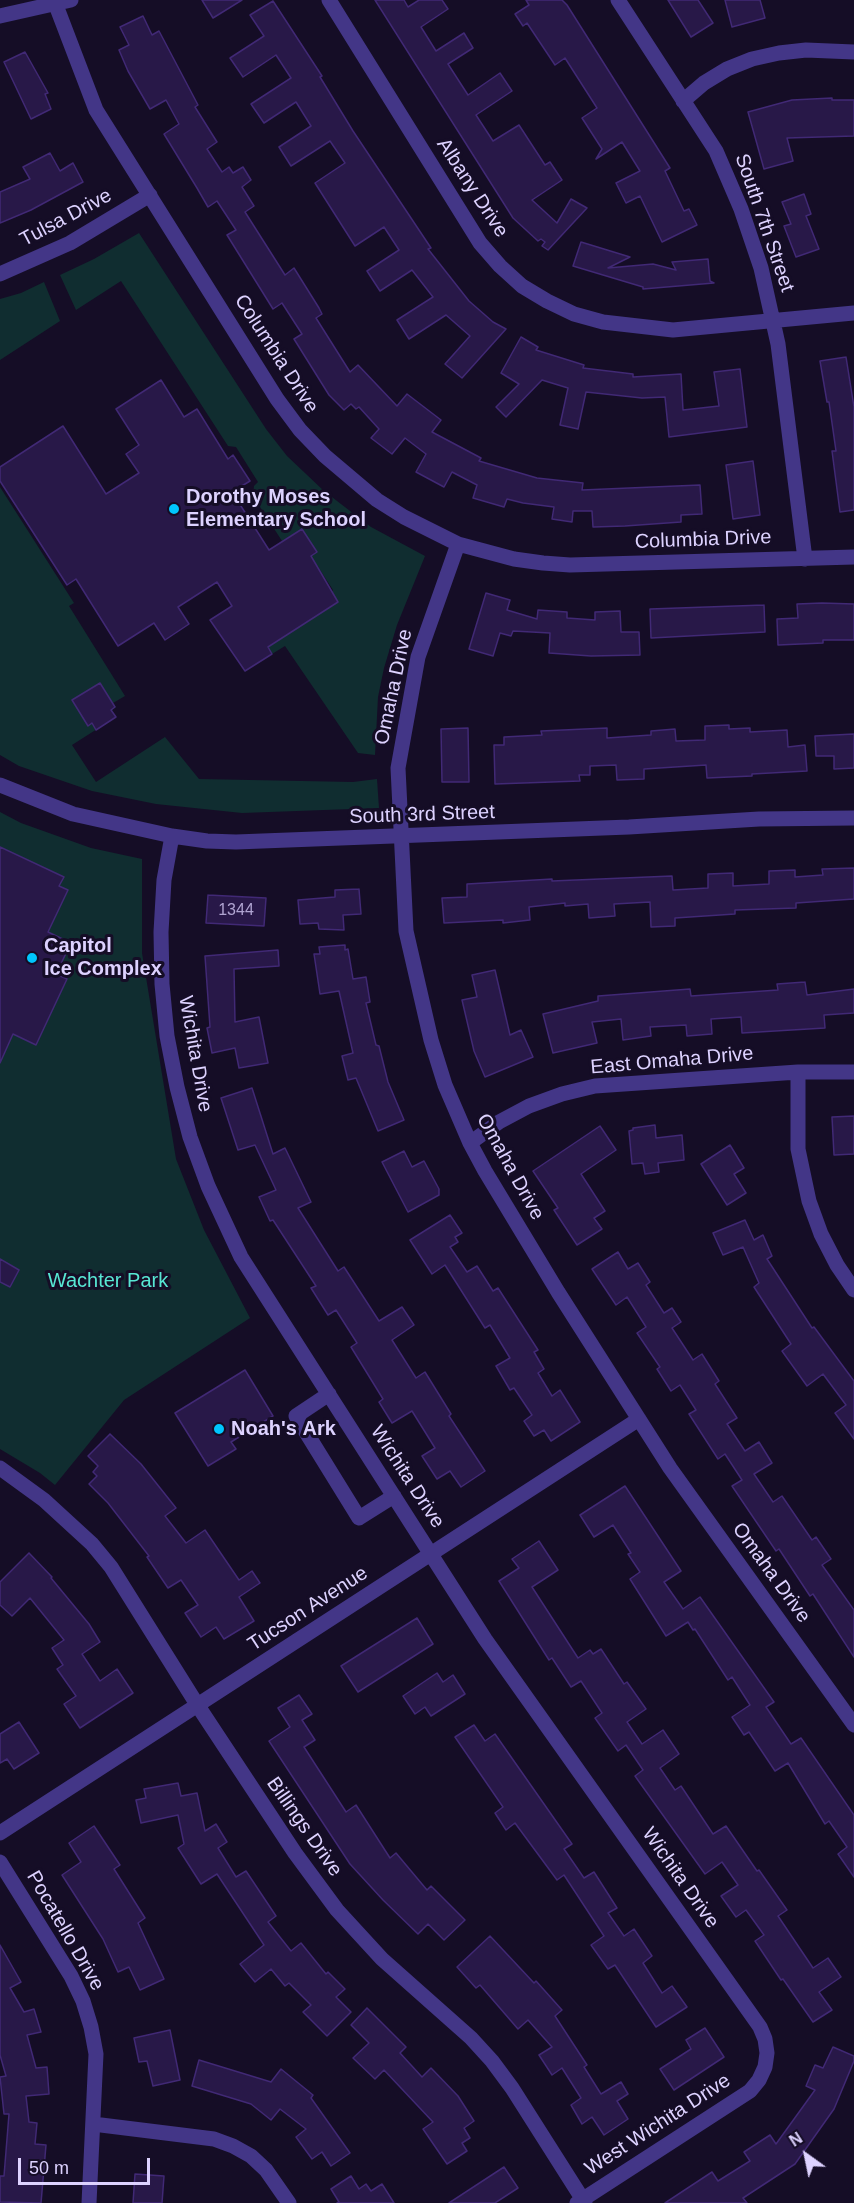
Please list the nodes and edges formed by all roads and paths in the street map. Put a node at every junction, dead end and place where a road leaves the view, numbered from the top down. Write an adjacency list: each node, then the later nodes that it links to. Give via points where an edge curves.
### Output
1 (71, 0): 4 (street)
2 (329, 0): 11 (street, Albany Drive, via 480,243 522,285 574,314 632,327 673,330)
3 (618, 0): 7 (street, South 7th Street)
4 (55, 2): 5 (street); 8 (street, Columbia Drive, via 96,110)
5 (0, 16)
6 (854, 52): 7 (street, via 806,50 752,59 704,83)
7 (683, 101): 11 (street, South 7th Street, via 716,151 741,209)
8 (150, 195): 9 (street, Tulsa Drive, via 70,243); 12 (street, Columbia Drive, via 300,430 377,500)
9 (0, 274)
10 (854, 313): 11 (street, Albany Drive)
11 (774, 321): 14 (street, South 7th Street)
12 (458, 544): 14 (street, Columbia Drive, via 514,559 570,565); 18 (street, Omaha Drive, via 418,657 398,768)
13 (854, 557): 14 (street, Columbia Drive)
14 (805, 559)
15 (0, 784): 17 (street, South 3rd Street, via 73,814)
16 (854, 818): 18 (street, South 3rd Street)
17 (172, 836): 18 (street, South 3rd Street, via 266,843); 23 (street, Wichita Drive, via 163,891 162,984 167,1036 190,1137 241,1257)
18 (403, 836): 21 (street, Omaha Drive, via 406,931 431,1040)
19 (798, 1072): 20 (street, East Omaha Drive); 21 (street, East Omaha Drive, via 595,1086 530,1106); 22 (street, via 798,1149 809,1201 821,1234)
20 (854, 1072)
21 (470, 1143): 24 (street, Omaha Drive)
22 (854, 1290)
23 (329, 1394): 26 (street, Wichita Drive); 26 (street, via 296,1416 359,1518)
24 (639, 1419): 27 (street, Tucson Avenue); 29 (street, Omaha Drive)
25 (0, 1468): 28 (street, Billings Drive, via 44,1500 92,1544 111,1567)
26 (394, 1496): 27 (street, Wichita Drive)
27 (431, 1554): 28 (street, Tucson Avenue); 32 (street, Wichita Drive, via 492,1649 760,2027 767,2053)
28 (198, 1706): 30 (street, Tucson Avenue); 34 (street, Billings Drive, via 337,1910 382,1959 492,2061)
29 (854, 1725)
30 (0, 1833)
31 (0, 1862): 33 (street, Pocatello Drive, via 83,2001 96,2054)
32 (759, 2080): 34 (street, West Wichita Drive, via 750,2091)
33 (93, 2124): 35 (street, Pocatello Drive); 36 (street, via 214,2139 233,2146 266,2170)
34 (581, 2202)
35 (89, 2203)
36 (289, 2203)

